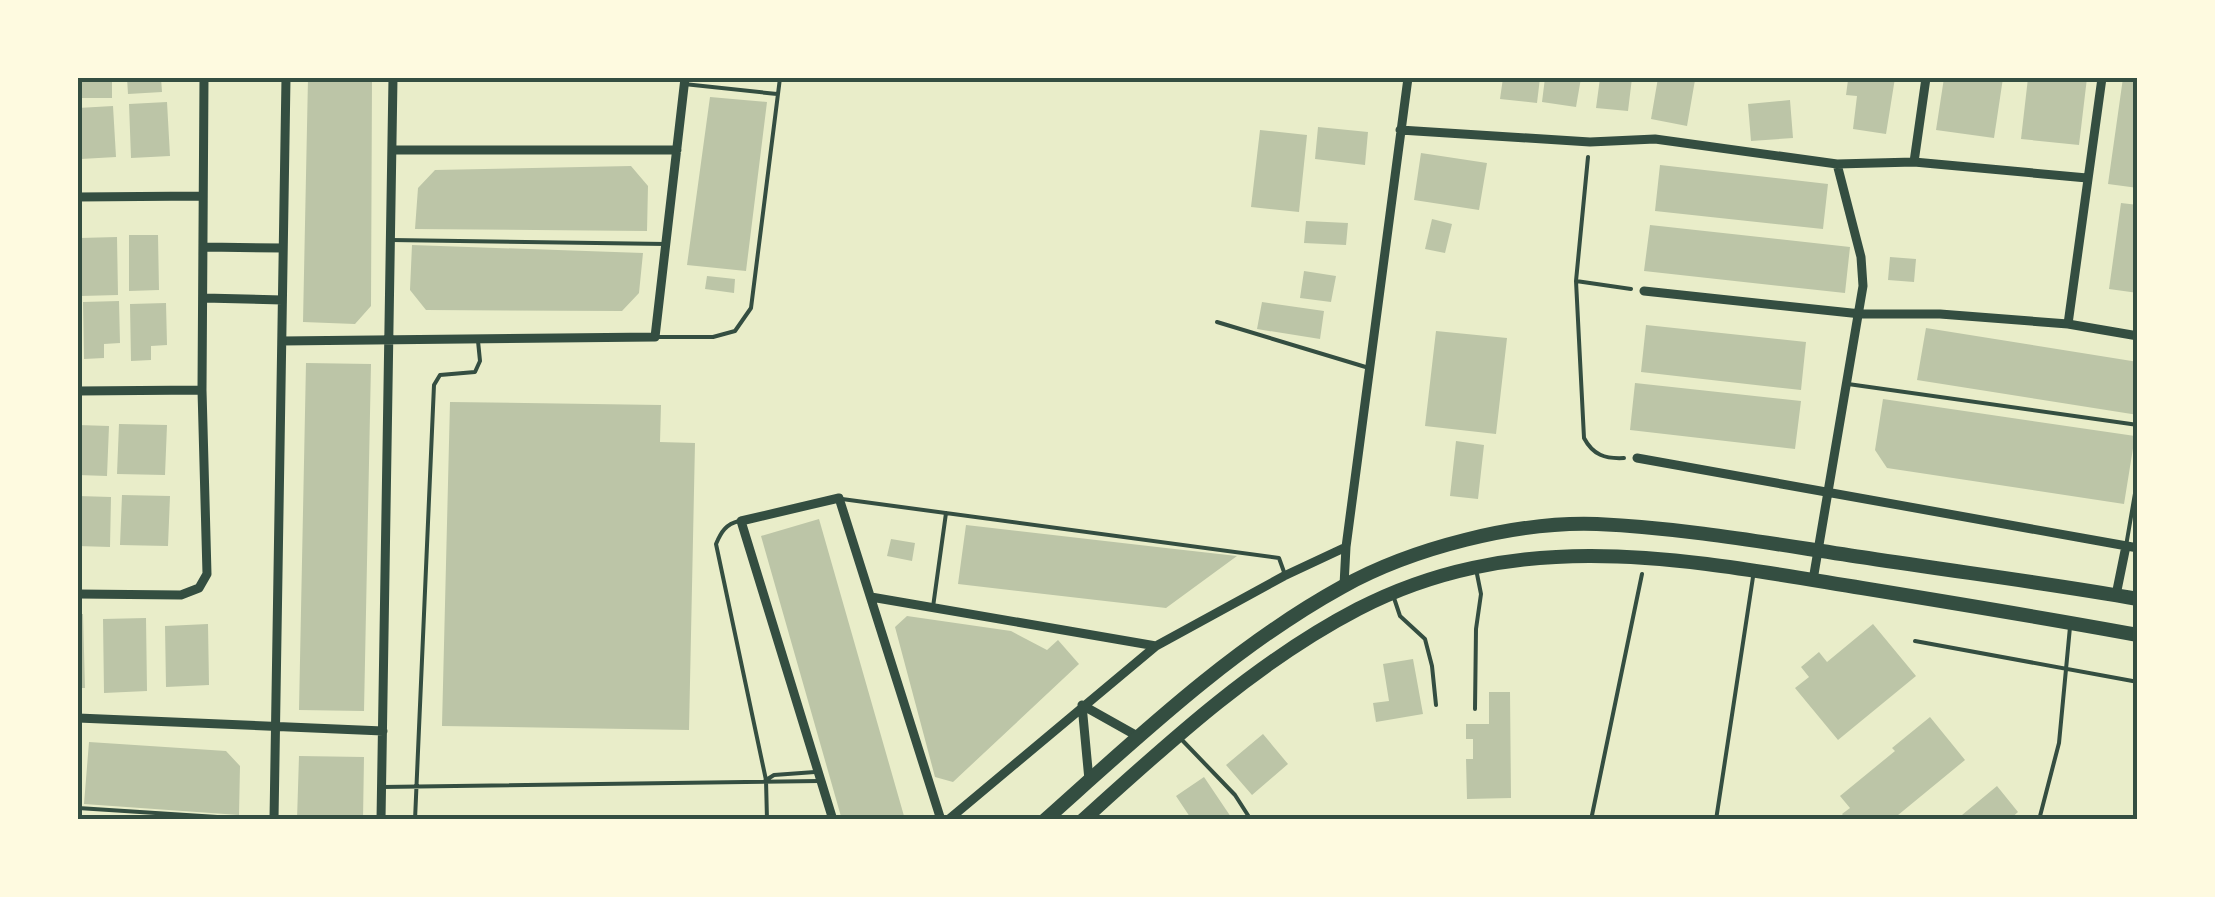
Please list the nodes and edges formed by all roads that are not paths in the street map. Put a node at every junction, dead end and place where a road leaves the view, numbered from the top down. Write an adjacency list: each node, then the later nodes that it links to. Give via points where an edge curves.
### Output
1 (204, 78): 16 (street)
2 (286, 78): 21 (street)
3 (393, 78): 11 (street)
4 (780, 78): 9 (lane)
5 (1408, 78): 10 (street)
6 (1926, 78): 13 (street)
7 (2102, 78): 15 (street)
8 (685, 81): 9 (lane); 12 (street)
9 (777, 94): 29 (lane, via 751,308 735,331)
10 (1400, 130): 14 (street, via 1590,142 1654,139); 33 (street)
11 (392, 150): 12 (street); 18 (street)
12 (678, 150): 19 (street)
13 (1914, 162): 14 (street); 15 (street)
14 (1838, 164): 25 (street, via 1861,258)
15 (2087, 178): 27 (street)
16 (202, 196): 17 (street); 20 (street)
17 (78, 197)
18 (391, 240): 19 (lane); 32 (street)
19 (666, 244): 29 (street)
20 (205, 247): 21 (street); 23 (street)
21 (283, 248): 24 (street)
22 (1644, 290): 25 (street)
23 (204, 298): 24 (street); 35 (street)
24 (282, 300): 31 (street)
25 (1861, 314): 27 (street); 34 (street)
26 (1217, 322): 33 (lane)
27 (2068, 324): 28 (street)
28 (2138, 336)
29 (655, 337): 30 (street)
30 (478, 338): 32 (street); 77 (lane, via 479,368 440,375 434,385)
31 (282, 341): 32 (street); 69 (street)
32 (390, 342): 71 (street)
33 (1369, 368): 44 (street)
34 (1848, 384): 37 (lane); 40 (street)
35 (202, 390): 36 (street); 53 (street, via 207,574 199,588 181,595)
36 (78, 391)
37 (2138, 425)
38 (1636, 458): 40 (street)
39 (2138, 476): 45 (lane)
40 (1829, 492): 45 (street); 47 (street)
41 (839, 498): 42 (lane); 43 (street); 56 (street)
42 (946, 513): 50 (lane, via 1278,558); 58 (lane)
43 (741, 521): 74 (street); 75 (lane, via 731,523 716,544)
44 (1346, 546): 50 (street); 52 (street)
45 (2126, 546): 46 (street); 55 (street)
46 (2138, 548)
47 (1819, 551): 51 (street); 52 (highway, via 1595,524 1497,532 1418,553); 55 (highway)
48 (1476, 568): 49 (highway, via 1594,553); 54 (highway); 67 (lane)
49 (1754, 570): 51 (highway); 90 (lane)
50 (1284, 576): 62 (street)
51 (1812, 580): 59 (highway)
52 (1344, 586): 72 (highway, via 1268,633)
53 (78, 594)
54 (1393, 595): 66 (lane, via 1400,616 1425,639); 73 (highway, via 1283,653)
55 (2116, 595): 57 (highway)
56 (870, 597): 58 (street); 86 (street)
57 (2138, 599)
58 (933, 608): 62 (street)
59 (2070, 622): 60 (highway); 63 (lane)
60 (2138, 635)
61 (1915, 641): 63 (lane)
62 (1156, 646): 65 (street)
63 (2066, 668): 64 (lane); 91 (lane, via 2059,743)
64 (2138, 682)
65 (1082, 705): 72 (street); 76 (street); 86 (street)
66 (1436, 705)
67 (1476, 708)
68 (78, 718): 69 (street); 70 (lane)
69 (276, 729): 71 (street); 81 (street)
70 (78, 732)
71 (383, 732): 78 (street)
72 (1138, 737): 76 (highway)
73 (1179, 737): 88 (highway); 89 (lane)
74 (818, 776): 75 (lane); 85 (street)
75 (766, 780): 77 (lane); 84 (lane)
76 (1089, 780): 87 (highway)
77 (416, 786): 78 (lane); 83 (lane)
78 (382, 787): 82 (street)
79 (78, 808): 80 (lane)
80 (264, 820)
81 (274, 820)
82 (382, 820)
83 (415, 820)
84 (767, 820)
85 (833, 820)
86 (945, 820)
87 (1044, 820)
88 (1082, 820)
89 (1251, 820)
90 (1716, 820)
91 (2038, 820)

